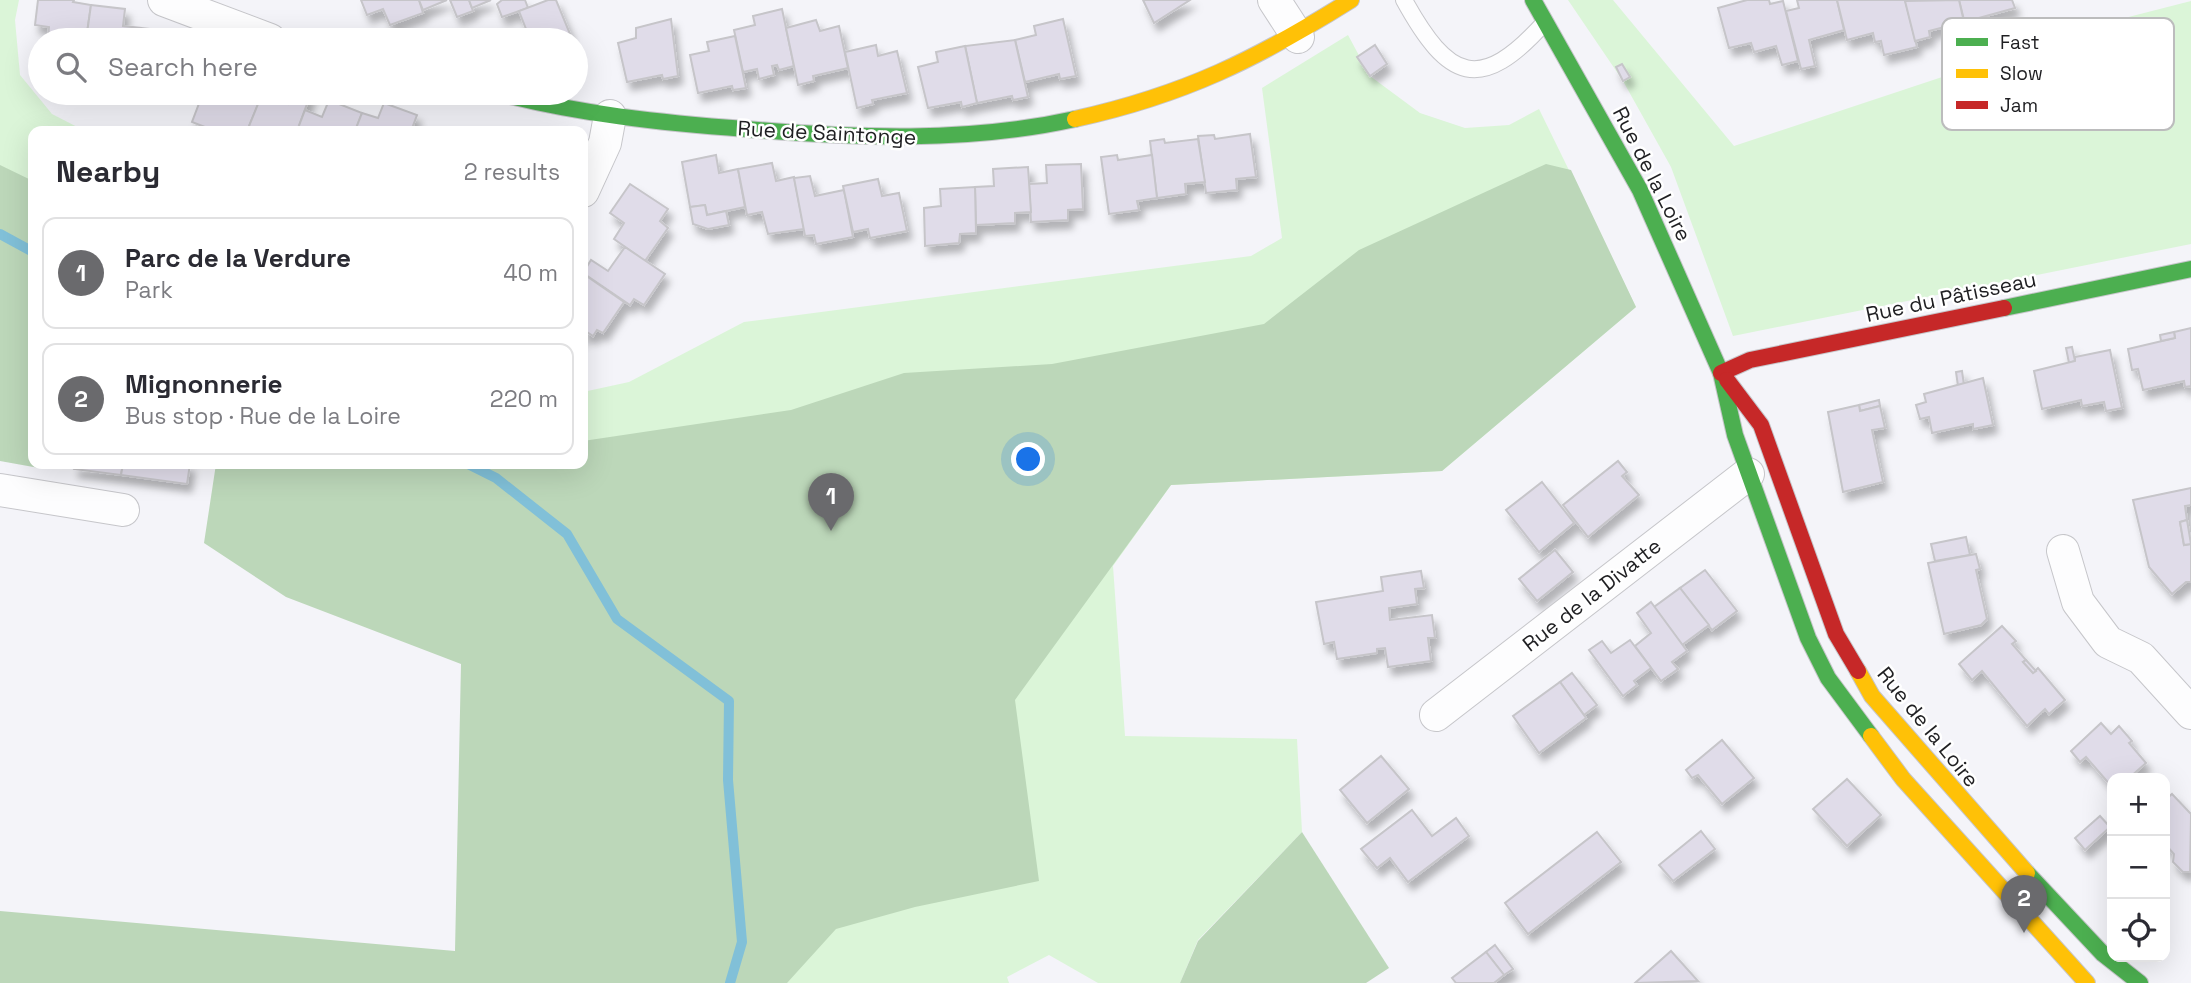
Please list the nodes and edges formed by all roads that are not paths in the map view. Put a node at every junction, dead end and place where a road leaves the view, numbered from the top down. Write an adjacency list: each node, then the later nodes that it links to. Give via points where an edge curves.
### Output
1 (164, 0): 6 (street)
2 (1274, 0): 9 (street)
3 (1351, 0): 9 (street, Rue de Saintonge)
4 (1404, 0): 7 (lane, via 1443,58 1466,69 1489,67 1521,49)
5 (1532, 0): 7 (street, Rue de la Loire)
6 (235, 15): 8 (street)
7 (1547, 20): 14 (street, Rue de la Loire, via 1640,190)
8 (253, 28)
9 (1298, 37): 11 (street, Rue de Saintonge, via 1213,77 1108,114 1002,133 866,139)
10 (556, 105): 11 (street, Rue de Saintonge)
11 (610, 116): 12 (street, via 605,143)
12 (588, 180)
13 (2191, 269): 14 (street, Rue du Pâtisseau, via 1750,360)
14 (1721, 373): 15 (street, Rue de la Loire); 22 (street, Rue de la Loire, via 1761,425 1836,634 1872,696 1991,835 2103,954)
15 (1748, 474): 20 (street, Rue de la Divatte); 21 (street, Rue de la Loire, via 1808,638 1828,678 1903,779)
16 (0, 490): 17 (street)
17 (123, 510)
18 (2063, 551): 19 (street, via 2078,602 2108,642 2141,658)
19 (2191, 713)
20 (1436, 715)
21 (2087, 983)
22 (2140, 983)

